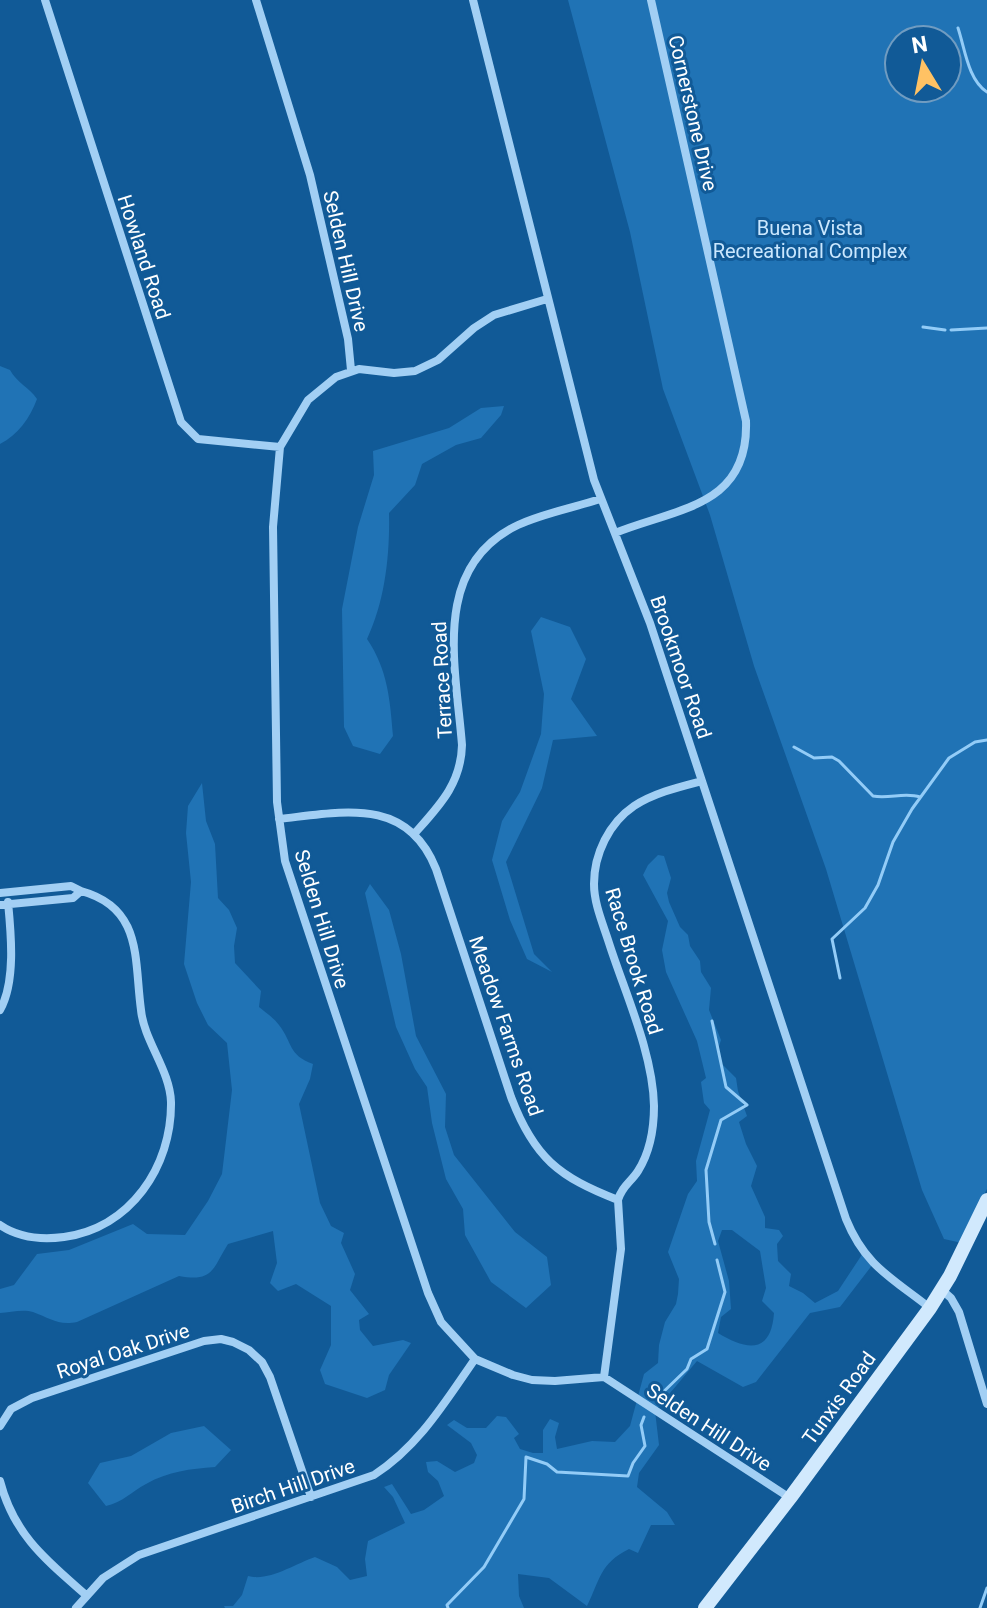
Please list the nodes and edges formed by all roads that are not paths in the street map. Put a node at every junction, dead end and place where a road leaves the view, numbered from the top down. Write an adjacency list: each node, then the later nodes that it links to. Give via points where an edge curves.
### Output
1 (45, 0): 7 (street, Howland Road, via 181,422 198,439)
2 (256, 0): 6 (street, Selden Hill Drive, via 310,175)
3 (473, 0): 5 (street, Brookmoor Road)
4 (651, 0): 9 (street, Cornerstone Drive, via 747,442 737,468 710,500)
5 (547, 299): 6 (street, via 494,315 438,360 415,371); 8 (street, Brookmoor Road)
6 (351, 370): 7 (street, Selden Hill Drive, via 312,395)
7 (280, 447): 11 (street, Selden Hill Drive, via 273,527)
8 (600, 499): 9 (street, Brookmoor Road); 12 (street, Terrace Road, via 512,528 469,568 454,617 460,764 451,790)
9 (615, 533): 10 (street, Brookmoor Road)
10 (702, 781): 17 (street, Race Brook Road, via 651,797 626,812 606,837 595,871 597,905 647,1060 653,1099 648,1149); 21 (street, Brookmoor Road, via 854,1239 873,1264)
11 (279, 819): 12 (street, via 364,812); 22 (street, Selden Hill Drive, via 290,877 428,1293 441,1322)
12 (415, 833): 17 (street, Meadow Farms Road, via 436,869 523,1127 563,1174)
13 (81, 891): 14 (street, via 71,886); 15 (street, via 73,898); 19 (street, via 111,905 128,923 139,968 141,1013 171,1099 169,1135 158,1167 140,1195 107,1223 47,1240 13,1234)
14 (4, 893): 15 (street)
15 (4, 905): 16 (street, via 10,966)
16 (0, 1010)
17 (618, 1200): 23 (street, via 621,1249)
18 (987, 1200): 20 (street, Tunxis Road)
19 (0, 1225)
20 (942, 1290): 21 (street, Tunxis Road); 24 (street, via 959,1312)
21 (930, 1308): 28 (street, Tunxis Road)
22 (475, 1359): 23 (street, Selden Hill Drive, via 532,1380); 27 (street, Birch Hill Drive, via 429,1425 397,1458 374,1475)
23 (604, 1377): 28 (street, Selden Hill Drive)
24 (987, 1404)
25 (0, 1426): 27 (street, Royal Oak Drive, via 11,1409 32,1398 204,1341 229,1341 249,1350 266,1367)
26 (0, 1481): 29 (street, via 22,1532)
27 (311, 1497): 29 (street, Birch Hill Drive, via 139,1555)
28 (790, 1498): 31 (street, Tunxis Road)
29 (86, 1595): 30 (street, Birch Hill Drive)
30 (76, 1608)
31 (705, 1608)

